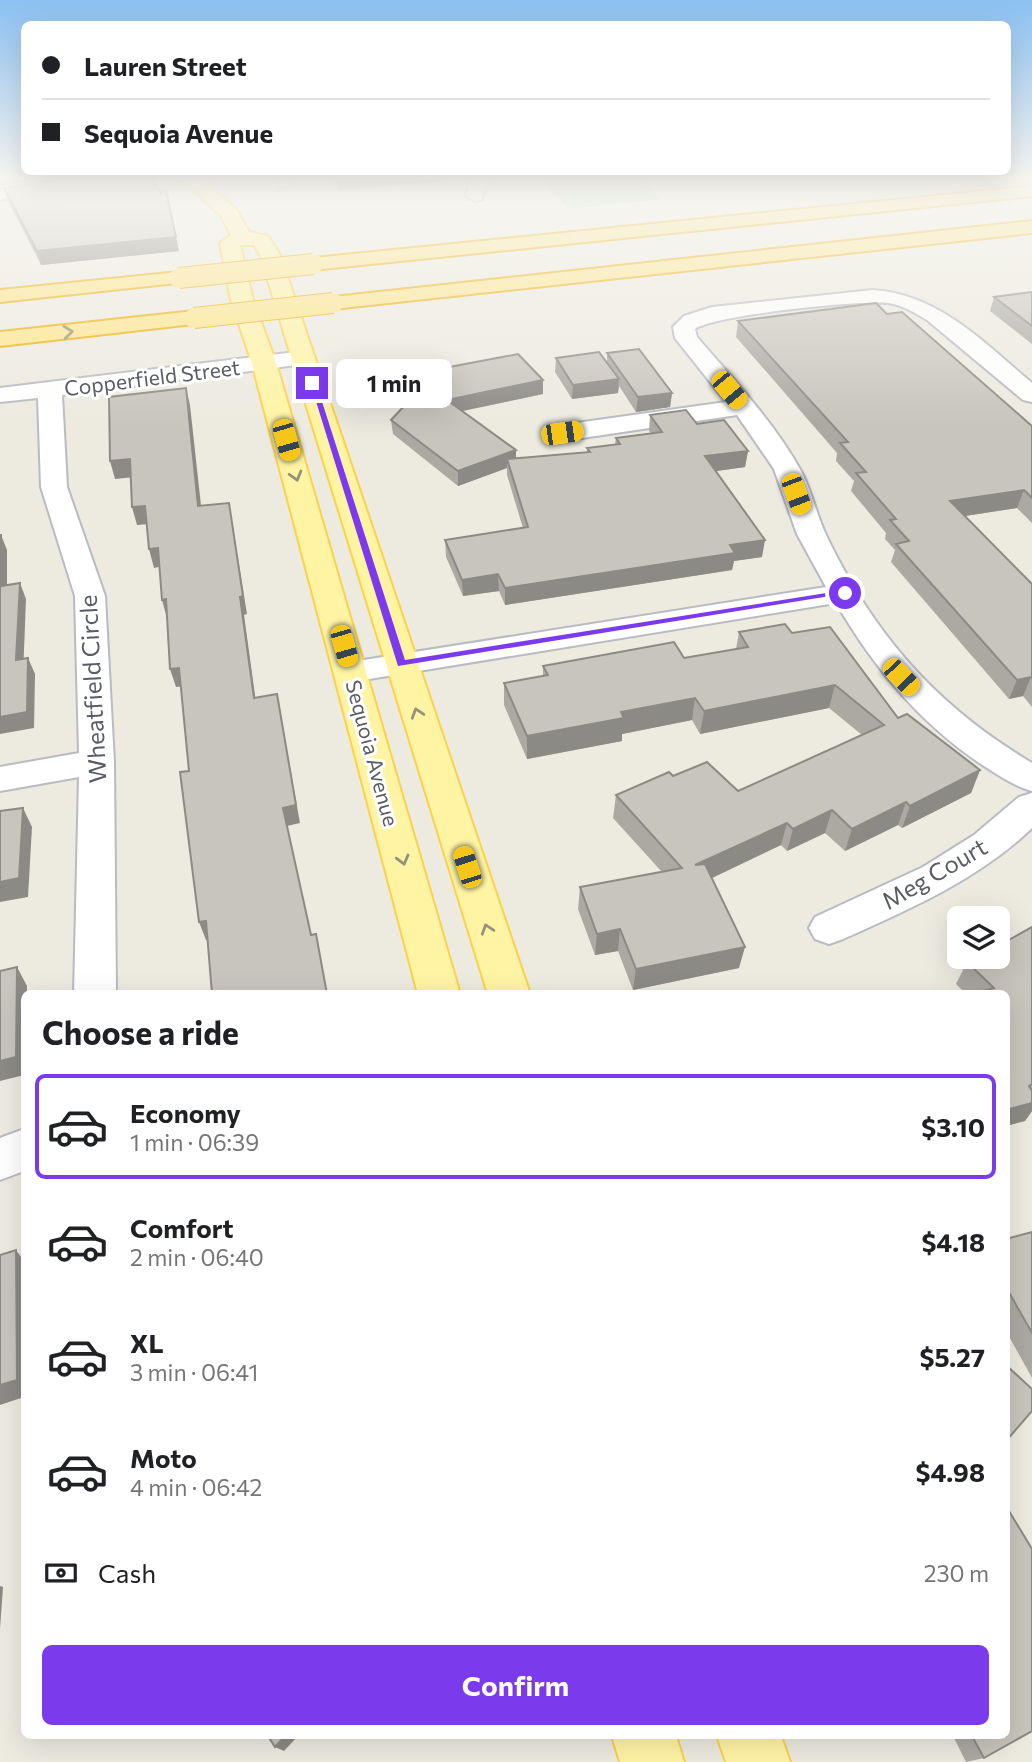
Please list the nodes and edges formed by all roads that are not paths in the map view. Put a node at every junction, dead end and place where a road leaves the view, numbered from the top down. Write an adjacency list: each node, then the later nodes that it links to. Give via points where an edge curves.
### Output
1 (233, 258): 8 (main road, Sequoia Avenue)
2 (271, 258): 7 (main road)
3 (370, 258): 5 (highway, bridge)
4 (745, 258): 6 (highway, one-way to 4, bridge)
5 (0, 296)
6 (0, 339)
7 (304, 359): 8 (street, Copperfield Street); 15 (main road)
8 (264, 363): 9 (street, Copperfield Street); 16 (main road, Sequoia Avenue, one-way to 16)
9 (50, 389): 10 (street, Copperfield Street); 17 (street, Wheatfield Circle, via 54,487 90,596)
10 (0, 395)
11 (1032, 395): 12 (street, via 929,311 904,300 870,296 717,314 689,322 684,327 686,338)
12 (743, 407): 13 (street); 14 (street, via 788,471 814,540)
13 (562, 433)
14 (845, 593): 15 (street); 19 (street, via 901,677 930,706 978,746)
15 (401, 664): 16 (street); 24 (main road, one-way to 15)
16 (351, 672): 23 (main road, Sequoia Avenue, one-way to 23)
17 (97, 762): 18 (street); 22 (street, Wheatfield Circle)
18 (0, 779)
19 (1032, 779)
20 (1032, 806): 21 (street, Meg Court, via 968,858 905,895)
21 (829, 928)
22 (95, 990)
23 (438, 990)
24 (508, 990)
25 (21, 1151): 26 (street)
26 (0, 1159)
27 (645, 1739): 29 (main road)
28 (750, 1739): 30 (main road)
29 (652, 1762)
30 (758, 1762)

